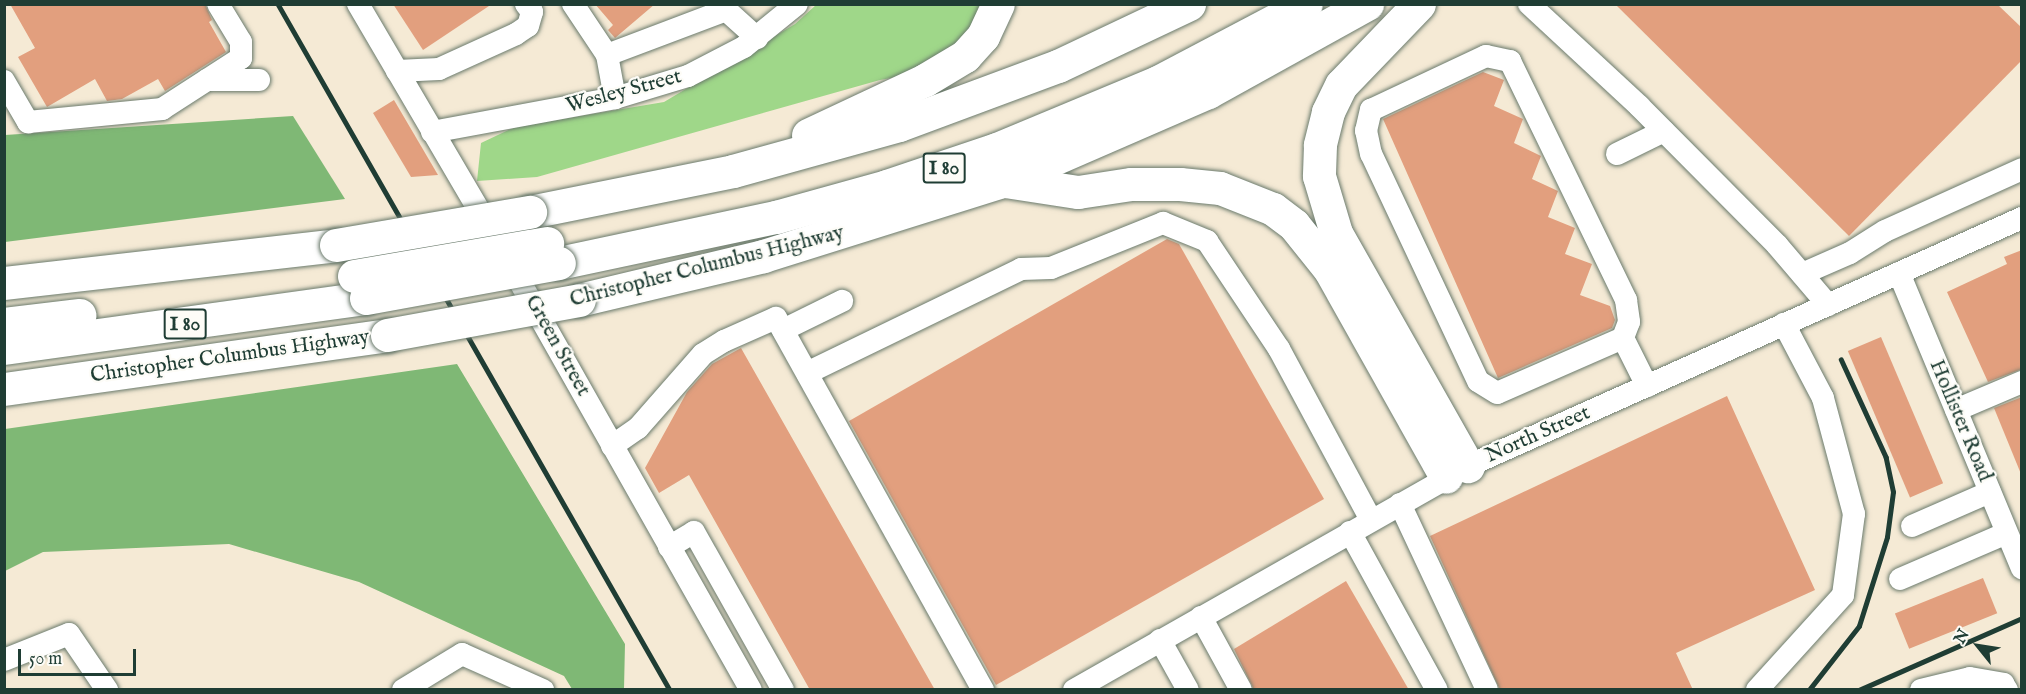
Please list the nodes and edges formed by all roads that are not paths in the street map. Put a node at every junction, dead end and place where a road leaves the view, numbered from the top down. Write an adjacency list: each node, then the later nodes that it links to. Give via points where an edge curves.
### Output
1 (218, 4): 16 (street, via 241,42 241,58)
2 (358, 4): 15 (street, Green Street)
3 (526, 4): 15 (street, via 532,12 528,26 516,34 439,69)
4 (573, 4): 14 (street)
5 (797, 4): 13 (street, Wesley Street)
6 (998, 4): 24 (highway, via 983,36 965,56 925,80)
7 (1190, 4): 24 (highway, via 1058,66 952,107 844,142)
8 (1260, 4): 27 (highway, Christopher Columbus Highway / I 80, via 1113,77 954,141 791,190)
9 (1305, 4): 27 (highway, Christopher Columbus Highway / I 80, via 1158,82 943,168 776,217)
10 (1367, 4): 25 (highway, Christopher Columbus Highway / I 80, via 1208,92)
11 (1419, 4): 47 (highway, via 1341,85 1322,134 1319,176 1336,232)
12 (1529, 4): 20 (street)
13 (757, 38): 14 (street, via 726,10); 19 (street, Wesley Street, via 688,76)
14 (607, 55): 19 (street)
15 (397, 71): 21 (street, Green Street)
16 (207, 80): 17 (street); 18 (street, via 162,109 28,122)
17 (259, 80)
18 (4, 81)
19 (615, 98): 21 (street, Wesley Street)
20 (1664, 131): 22 (street); 29 (street)
21 (432, 132): 46 (street, Green Street, via 552,334)
22 (1617, 154)
23 (2022, 169): 29 (street, via 1885,231 1850,253)
24 (733, 171): 30 (highway, bridge, via 530,212 336,245)
25 (1003, 180): 41 (highway, Christopher Columbus Highway / I 80, bridge, via 763,256 579,300 387,335); 47 (highway, via 1078,192 1131,184 1210,187 1274,209 1294,225 1330,270)
26 (2022, 218): 28 (street, North Street)
27 (553, 253): 31 (highway, Christopher Columbus Highway / I 80, bridge)
28 (1899, 273): 33 (street, North Street); 45 (street, Hollister Road)
29 (1802, 274): 33 (street)
30 (4, 283)
31 (360, 287): 34 (highway, Christopher Columbus Highway / I 80); 38 (highway, Christopher Columbus Highway / I 80)
32 (842, 301): 36 (street)
33 (1828, 305): 35 (street, North Street)
34 (4, 324)
35 (1784, 324): 42 (street, North Street); 71 (street, via 1823,398 1854,514 1843,595)
36 (783, 330): 39 (street); 46 (street, via 776,318 710,350 638,428)
37 (1623, 338): 37 (street, via 1629,322 1626,300 1510,62 1486,56 1371,110 1366,131 1371,154 1478,381 1497,393); 42 (street)
38 (4, 348)
39 (807, 374): 50 (street, via 1021,269 1051,268 1163,223 1207,241 1279,349); 65 (street)
40 (2022, 382): 45 (street)
41 (37, 385): 43 (highway, Christopher Columbus Highway / I 80); 44 (highway)
42 (1647, 386): 47 (street, North Street)
43 (4, 389)
44 (4, 395)
45 (1956, 410): 48 (street, Hollister Road)
46 (612, 446): 54 (street, Green Street)
47 (1457, 472): 49 (street, North Street)
48 (1990, 492): 51 (street); 53 (street, Hollister Road)
49 (1400, 504): 50 (street, North Street); 70 (street)
50 (1371, 520): 52 (street, North Street)
51 (1912, 526)
52 (1350, 532): 57 (street, North Street); 69 (street)
53 (2007, 533): 55 (street, Hollister Road); 56 (street)
54 (669, 548): 63 (street, Green Street); 64 (street, via 694,532)
55 (2022, 568)
56 (1900, 579)
57 (1201, 617): 58 (street, North Street); 68 (street)
58 (1160, 640): 66 (street, North Street); 67 (street)
59 (4, 660): 60 (street, via 69,634)
60 (107, 690)
61 (403, 690): 62 (street, via 462,654)
62 (543, 690)
63 (751, 690)
64 (783, 690)
65 (983, 690)
66 (1074, 690)
67 (1188, 690)
68 (1241, 690)
69 (1437, 690)
70 (1487, 690)
71 (1757, 690)
72 (1921, 690): 73 (street, via 1970,678 2003,684)
73 (2007, 690)

